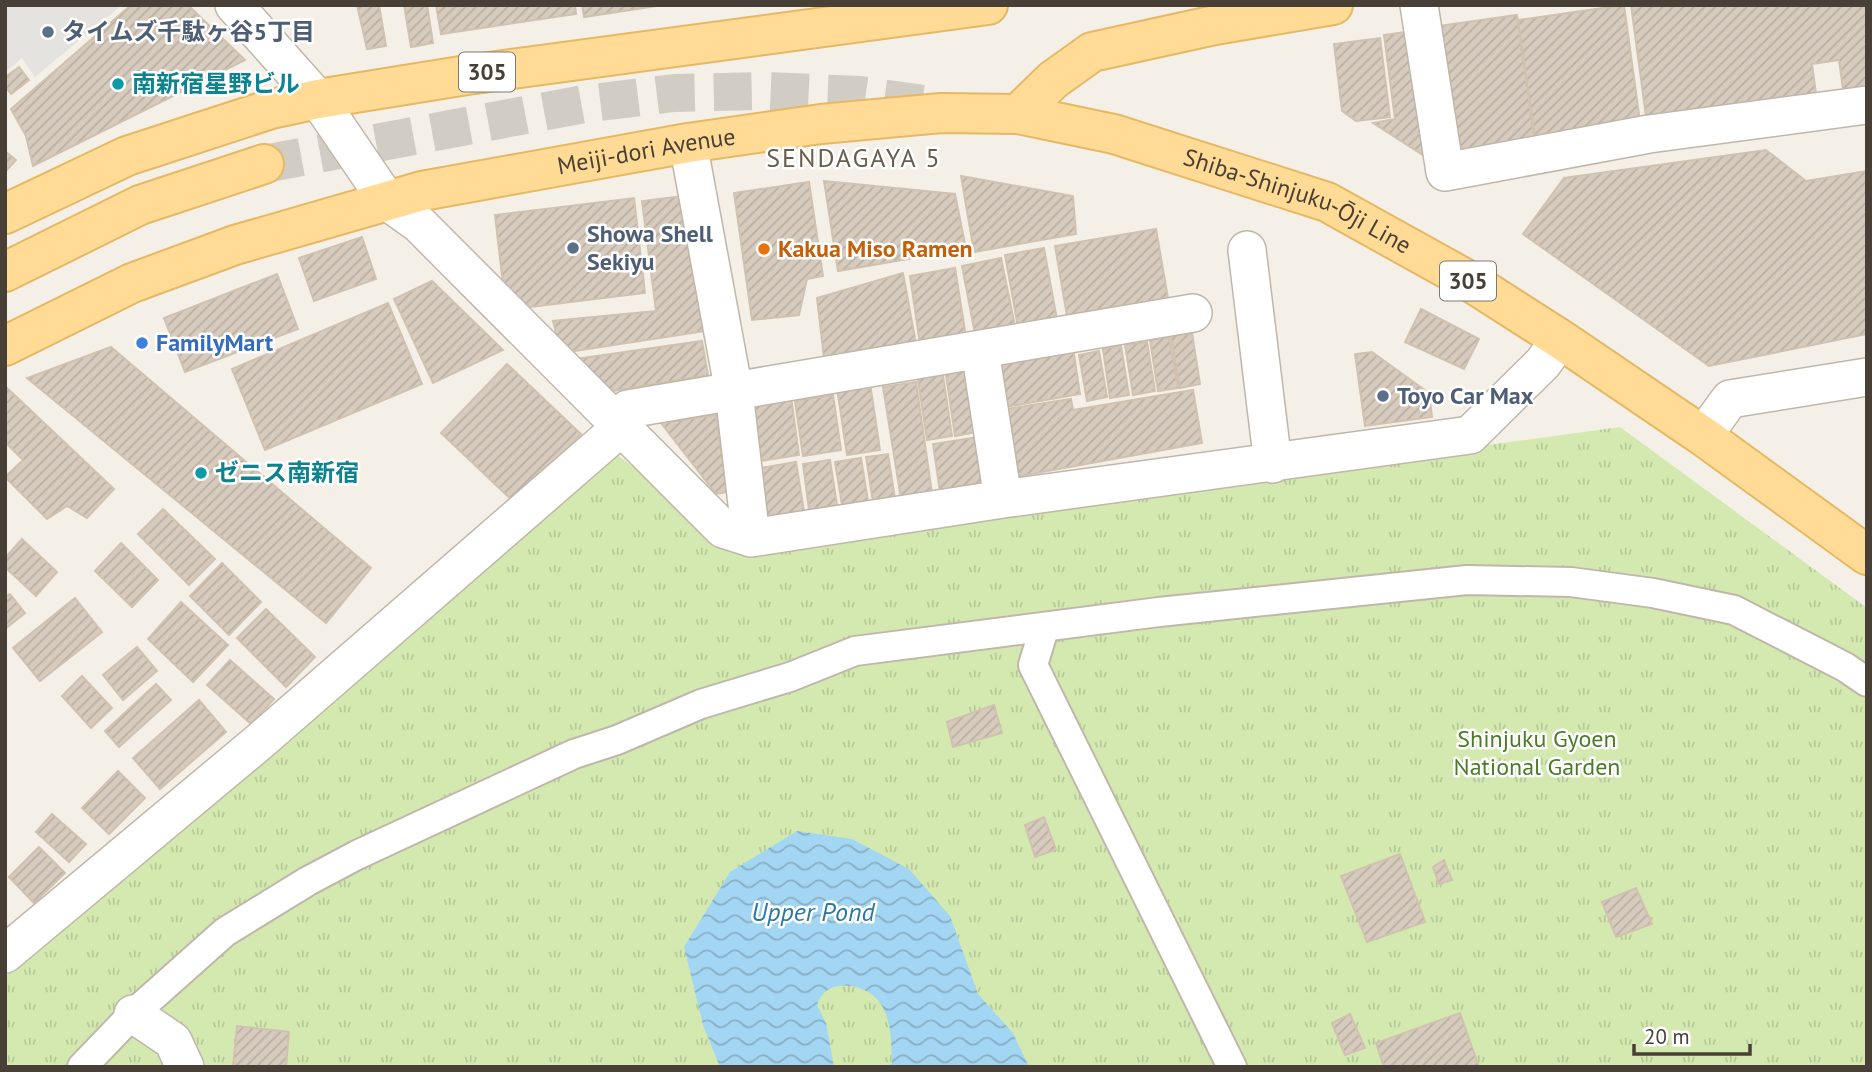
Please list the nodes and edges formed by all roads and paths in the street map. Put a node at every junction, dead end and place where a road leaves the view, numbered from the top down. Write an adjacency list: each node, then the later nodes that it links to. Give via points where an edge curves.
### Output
1 (233, 5): 6 (street)
2 (988, 5): 5 (main road, 305)
3 (1333, 5): 8 (main road, via 1092,52 1053,79)
4 (1419, 5): 7 (street, via 1445,172 1649,134)
5 (884, 13): 6 (main road, 305)
6 (318, 99): 11 (street); 12 (main road, 305, via 127,156)
7 (1867, 105)
8 (1018, 114): 9 (main road, Meiji-dori Avenue / 305, via 941,113); 16 (main road, Shiba-Shinjuku-Ōji Line / 305, via 1114,134 1327,202 1471,282)
9 (688, 143): 11 (main road, Meiji-dori Avenue / 305, via 422,191); 20 (street)
10 (264, 164): 14 (main road, via 139,205)
11 (388, 202): 17 (main road, Meiji-dori Avenue / 305, via 235,245 132,283); 21 (street, via 419,224)
12 (5, 214)
13 (1247, 250): 23 (street)
14 (5, 272)
15 (1193, 313): 18 (street)
16 (1560, 339): 22 (main road, Shiba-Shinjuku-Ōji Line / 305); 23 (street, via 1471,435)
17 (5, 346)
18 (980, 350): 20 (street); 24 (street)
19 (1867, 377): 22 (street, via 1730,399)
20 (734, 392): 21 (street, via 628,408); 25 (street)
21 (619, 429): 25 (street, via 723,529); 29 (street, via 259,742)
22 (1703, 436): 26 (main road, Shiba-Shinjuku-Ōji Line / 305)
23 (1273, 464): 24 (street)
24 (1003, 499): 25 (street)
25 (751, 538)
26 (1867, 555)
27 (1044, 629): 28 (street, via 1159,612 1467,580 1571,582 1734,610); 30 (street, via 855,651 574,754 308,881 225,932); 33 (street, via 1033,665)
28 (1867, 682)
29 (5, 954)
30 (133, 1014): 31 (street); 32 (street, via 173,1041)
31 (82, 1067)
32 (185, 1067)
33 (1233, 1067)

